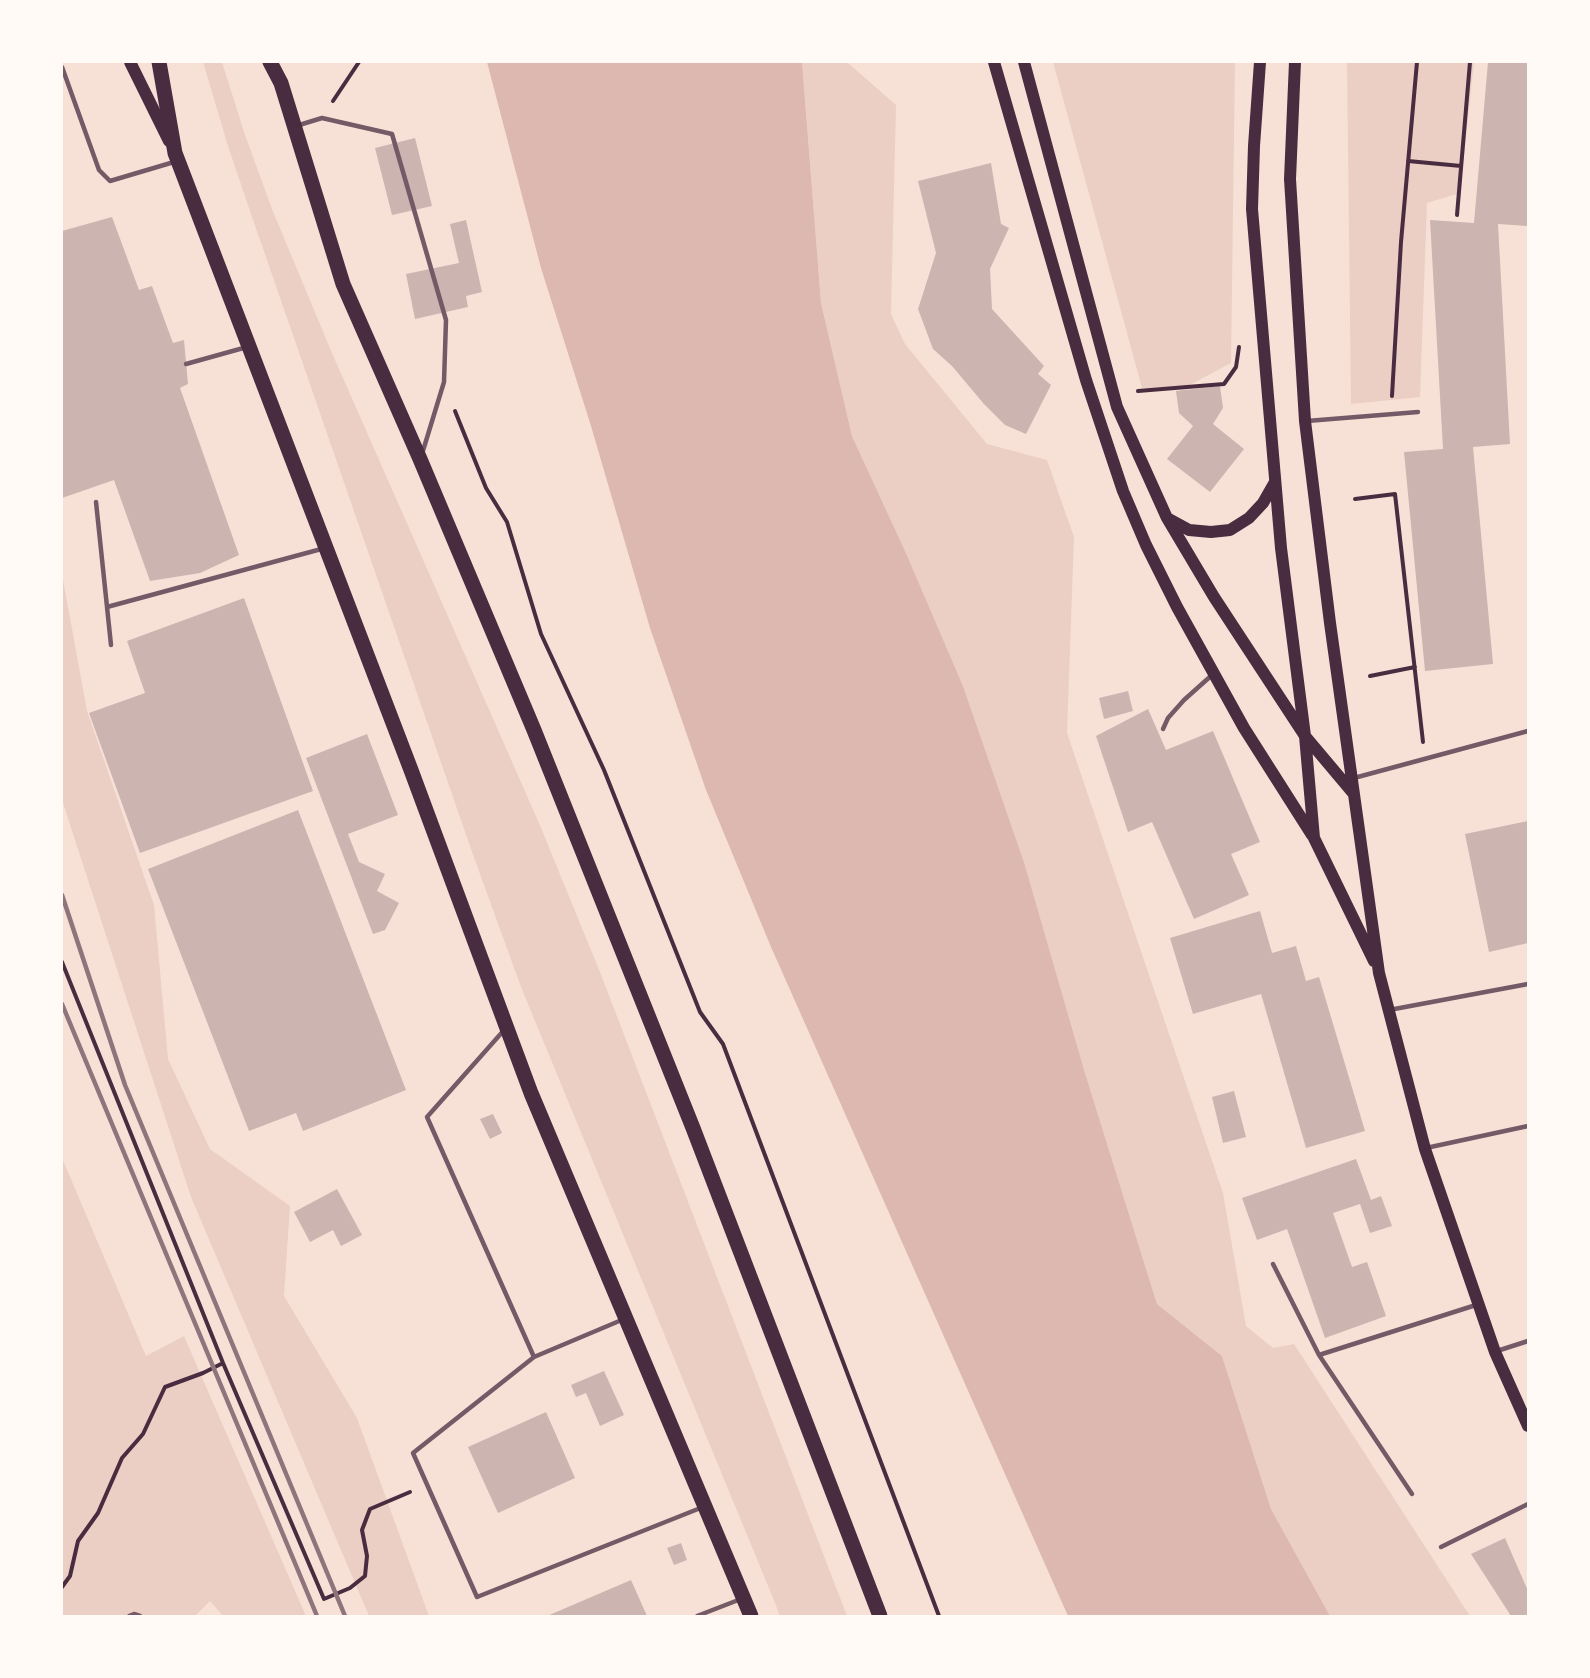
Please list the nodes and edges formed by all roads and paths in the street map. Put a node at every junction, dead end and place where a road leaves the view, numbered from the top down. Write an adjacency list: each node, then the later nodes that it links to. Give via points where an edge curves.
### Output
1 (130, 62): 16 (main road)
2 (159, 62): 16 (main road)
3 (270, 62): 13 (main road)
4 (279, 62): 13 (main road)
5 (359, 62): 14 (path)
6 (1024, 62): 32 (main road, via 1117,407)
7 (1260, 62): 29 (main road, via 1252,209)
8 (1295, 62): 27 (main road, via 1290,179)
9 (1417, 62): 17 (path)
10 (1470, 62): 18 (path)
11 (993, 63): 37 (main road, via 1086,380 1123,491 1146,545)
12 (62, 67): 16 (lane, via 99,170 110,181)
13 (281, 83): 15 (main road)
14 (322, 118): 15 (lane); 22 (lane, via 392,134 446,320)
15 (295, 127): 28 (main road, via 343,284)
16 (177, 157): 20 (main road)
17 (1408, 161): 18 (path); 26 (path)
18 (1461, 166): 19 (path)
19 (1457, 215)
20 (249, 346): 21 (lane); 33 (main road)
21 (186, 364)
22 (444, 382): 28 (lane); 74 (path, via 486,488 507,522 541,634 604,770 700,1012 723,1044)
23 (1224, 384): 24 (path)
24 (1138, 391)
25 (1418, 412): 26 (lane)
26 (1391, 413): 27 (lane)
27 (1305, 421): 43 (main road)
28 (420, 459): 73 (main road, via 552,774 693,1128)
29 (1275, 482): 32 (main road, via 1249,518 1230,530 1189,530); 41 (main road)
30 (1355, 499): 36 (path, via 1395,494)
31 (96, 502): 34 (lane)
32 (1167, 519): 41 (main road)
33 (326, 548): 34 (lane); 50 (main road)
34 (107, 607): 35 (lane)
35 (111, 645)
36 (1414, 667): 38 (path); 42 (path)
37 (1214, 673): 39 (lane, via 1184,700); 45 (main road)
38 (1370, 676)
39 (1163, 729)
40 (1528, 731): 42 (lane)
41 (1305, 736): 44 (main road); 45 (main road)
42 (1425, 760): 43 (lane)
43 (1352, 778): 44 (main road)
44 (1353, 793): 47 (main road)
45 (1314, 838): 47 (main road)
46 (62, 963): 60 (path)
47 (1380, 973): 49 (main road)
48 (1528, 984): 49 (lane)
49 (1389, 1010): 52 (main road)
50 (507, 1027): 55 (main road); 59 (lane, via 427,1117)
51 (1528, 1126): 52 (lane)
52 (1425, 1149): 54 (main road)
53 (1273, 1264): 58 (lane)
54 (1479, 1305): 57 (main road); 58 (lane)
55 (626, 1318): 59 (lane); 65 (main road)
56 (1528, 1341): 57 (lane)
57 (1495, 1352): 61 (main road)
58 (1319, 1355): 63 (lane)
59 (534, 1358): 62 (lane, via 413,1453)
60 (223, 1363): 62 (path, via 324,1599 350,1588 365,1576 368,1556 362,1530 370,1509); 67 (path, via 165,1387 143,1434 122,1458 98,1513 78,1541 70,1576)
61 (1528, 1426)
62 (427, 1484): 65 (lane, via 477,1597)
63 (1412, 1494)
64 (1528, 1504): 66 (lane)
65 (705, 1506): 68 (main road)
66 (1440, 1547)
67 (62, 1587)
68 (743, 1598): 71 (lane); 72 (main road)
69 (129, 1617): 70 (lane)
70 (140, 1617)
71 (697, 1617)
72 (751, 1617)
73 (880, 1617)
74 (939, 1617)

